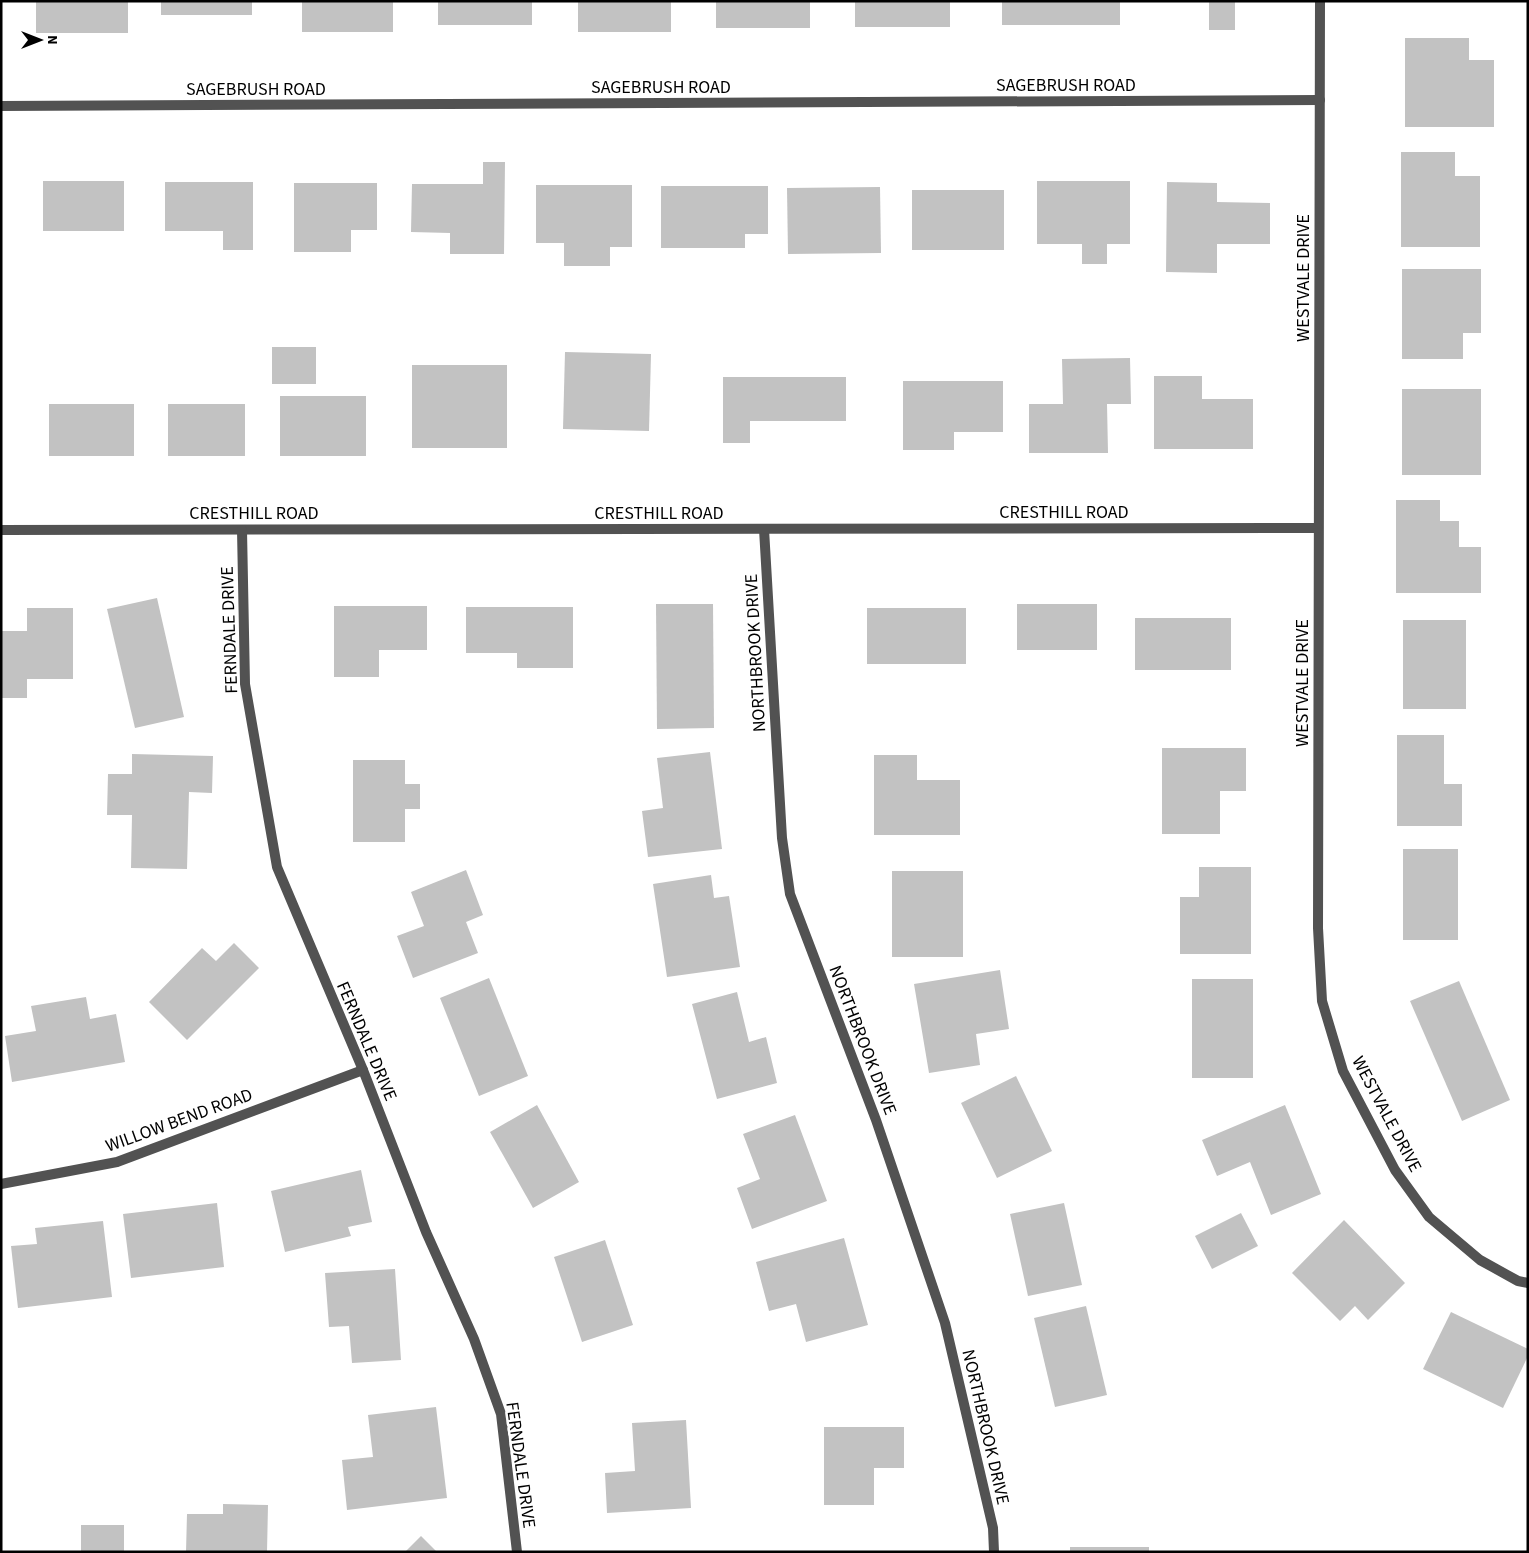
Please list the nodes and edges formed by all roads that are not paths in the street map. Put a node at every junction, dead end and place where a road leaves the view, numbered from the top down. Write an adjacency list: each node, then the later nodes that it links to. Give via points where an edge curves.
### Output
1 (1320, 1): 2 (street, WESTVALE DRIVE)
2 (1320, 100): 3 (street, SAGEBRUSH ROAD); 4 (street, WESTVALE DRIVE)
3 (1, 106)
4 (1318, 528): 5 (street, CRESTHILL ROAD); 10 (street, WESTVALE DRIVE, via 1318,928 1322,1002 1343,1071 1395,1170 1429,1217 1480,1260 1518,1282)
5 (764, 529): 7 (street, CRESTHILL ROAD); 12 (street, NORTHBROOK DRIVE, via 782,838 790,894 876,1120 945,1323 994,1528)
6 (1, 530): 7 (street, CRESTHILL ROAD)
7 (242, 530): 8 (street, FERNDALE DRIVE, via 244,684 277,867)
8 (363, 1070): 9 (street, WILLOW BEND ROAD, via 117,1162); 11 (street, FERNDALE DRIVE, via 426,1232 474,1339 501,1414)
9 (1, 1184)
10 (1528, 1283)
11 (517, 1552)
12 (994, 1552)

